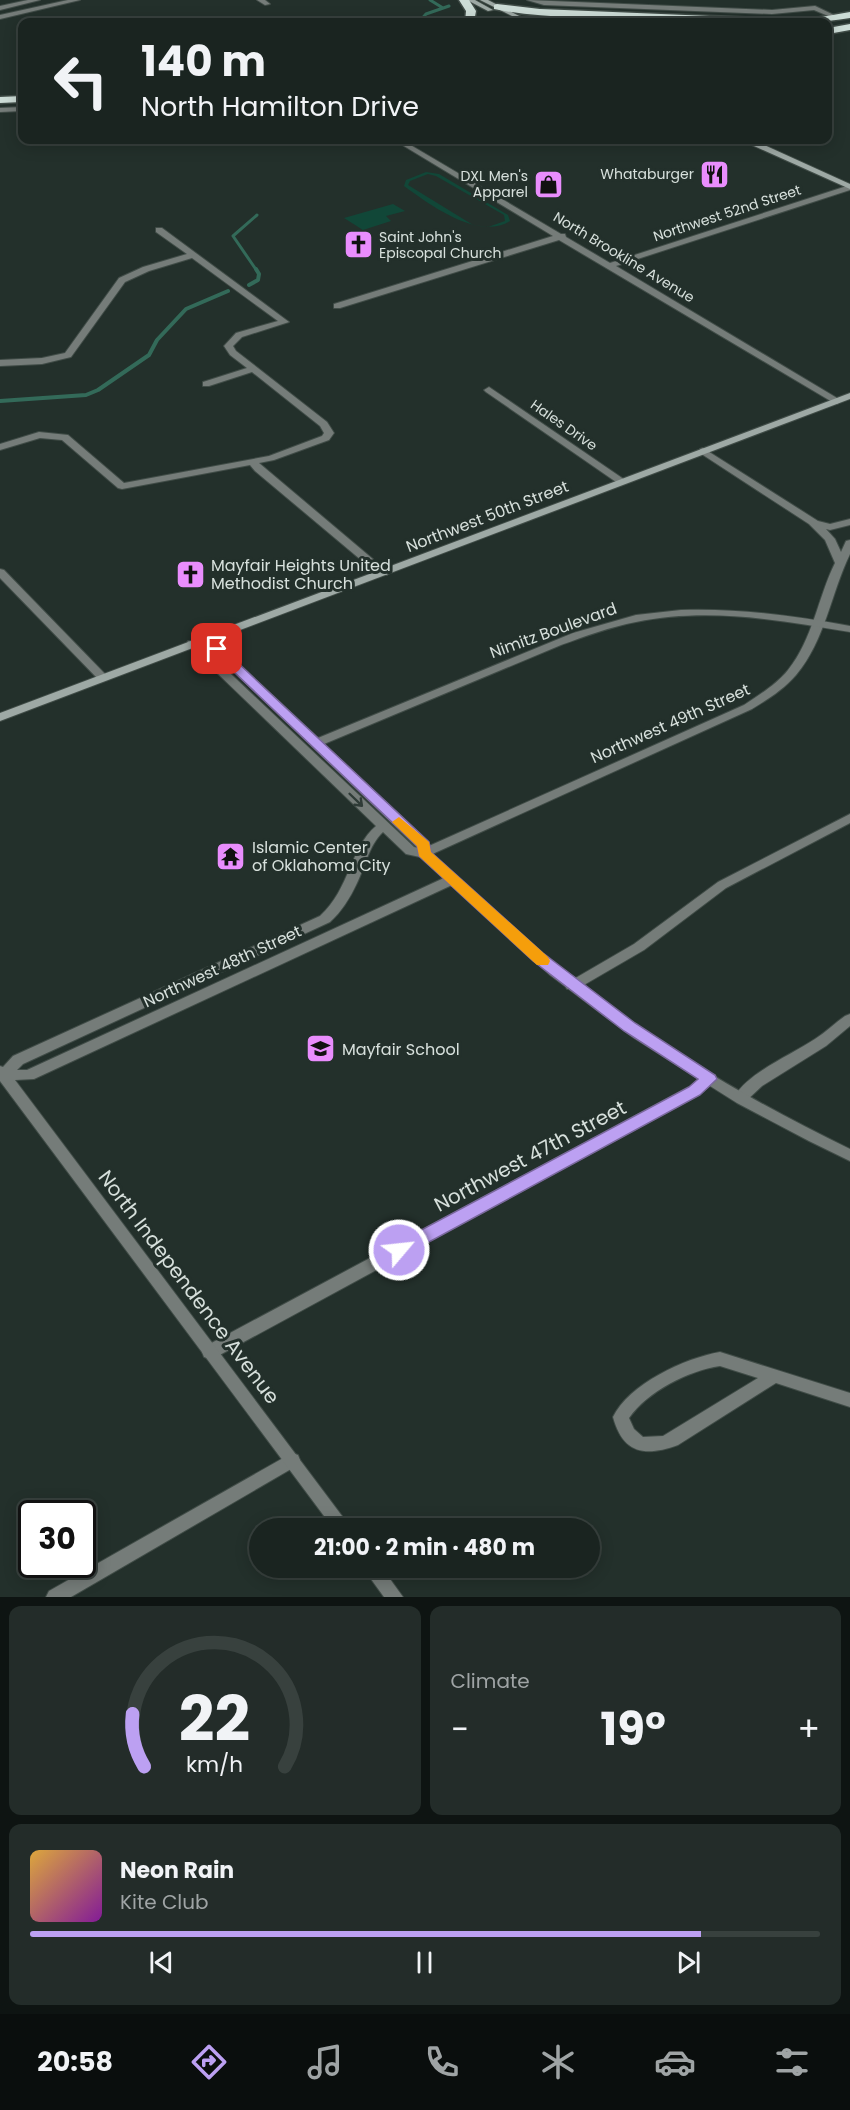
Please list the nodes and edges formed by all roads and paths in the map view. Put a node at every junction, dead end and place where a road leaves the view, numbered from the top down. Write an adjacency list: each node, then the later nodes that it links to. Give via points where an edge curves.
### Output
1 (37, 0): 8 (street)
2 (77, 0): 10 (street)
3 (464, 0): 11 (highway)
4 (470, 0): 12 (main road)
5 (483, 0): 7 (main road)
6 (530, 0): 16 (street, via 772,12 815,8)
7 (497, 7): 13 (main road); 14 (highway)
8 (0, 8)
9 (850, 15): 16 (highway)
10 (0, 17)
11 (470, 18)
12 (506, 18)
13 (520, 18)
14 (698, 18)
15 (832, 18): 16 (highway)
16 (835, 18)
17 (850, 27): 18 (highway)
18 (832, 31)
19 (18, 90): 20 (highway)
20 (0, 91)
21 (18, 99): 22 (highway)
22 (0, 100)
23 (18, 109): 24 (street)
24 (0, 110)
25 (404, 144): 31 (street, North Brookline Avenue)
26 (758, 144): 28 (main road)
27 (770, 144): 28 (main road)
28 (791, 158): 29 (main road)
29 (850, 187): 33 (street, Northwest 52nd Street)
30 (159, 230): 32 (street)
31 (562, 236): 33 (street, North Brookline Avenue); 34 (street)
32 (194, 255): 35 (street, via 122,280 68,355); 36 (street, via 285,322 239,335 230,342 230,350)
33 (612, 265): 40 (street, North Brookline Avenue)
34 (337, 306)
35 (0, 363)
36 (253, 369): 37 (street); 43 (street, via 324,424 329,434 319,443)
37 (206, 384)
38 (489, 390): 44 (street, Hales Drive)
39 (850, 396): 40 (main road, Northwest 50th Street)
40 (837, 401): 42 (main road, Northwest 50th Street)
41 (0, 447): 43 (street, via 39,435 65,437 122,486)
42 (703, 451): 44 (main road, Northwest 50th Street); 45 (street)
43 (254, 462): 50 (street)
44 (622, 482): 50 (main road, Northwest 50th Street)
45 (813, 522): 46 (street, via 830,527); 48 (street, via 830,539)
46 (850, 522)
47 (850, 543): 48 (street, Northwest 49th Street)
48 (840, 562): 51 (street, Northwest 49th Street)
49 (0, 572): 55 (street)
50 (383, 573): 53 (main road, Northwest 50th Street)
51 (818, 623): 52 (street, Nimitz Boulevard); 57 (street, Nimitz Boulevard, via 709,612 619,622 563,641); 62 (street, Northwest 49th Street, via 795,673 765,698)
52 (850, 629)
53 (206, 638): 54 (main road, Northwest 50th Street); 57 (street)
54 (192, 644): 55 (main road, Northwest 50th Street); 59 (street)
55 (102, 677): 56 (main road, Northwest 50th Street)
56 (0, 717)
57 (316, 743): 58 (street)
58 (342, 768): 59 (street); 62 (street, via 424,845)
59 (328, 774): 61 (street, one-way to 61)
60 (850, 818): 64 (street, via 723,885 639,947)
61 (383, 826): 62 (street, via 410,851); 66 (street, Northwest 48th Street, via 373,836 344,900 325,919 18,1060)
62 (424, 853): 63 (street)
63 (454, 879): 64 (street); 66 (street, Northwest 48th Street, via 29,1075)
64 (572, 986): 67 (street)
65 (850, 1019): 68 (street)
66 (1, 1074): 70 (street, North Independence Avenue)
67 (710, 1079): 68 (street); 70 (street, Northwest 47th Street)
68 (741, 1097): 69 (street)
69 (850, 1155)
70 (210, 1352): 73 (street, North Independence Avenue)
71 (773, 1377): 71 (street, via 720,1359 707,1359 633,1401 621,1418 623,1428 636,1441 658,1446); 72 (street)
72 (850, 1400)
73 (292, 1460): 74 (street, North Independence Avenue); 76 (street)
74 (336, 1518)
75 (380, 1578): 77 (street)
76 (55, 1597)
77 (394, 1597)

